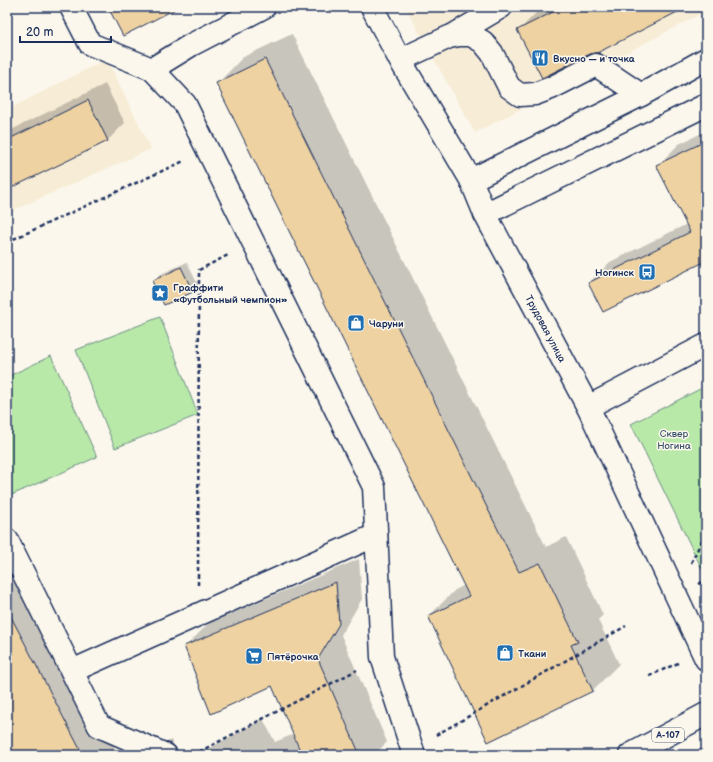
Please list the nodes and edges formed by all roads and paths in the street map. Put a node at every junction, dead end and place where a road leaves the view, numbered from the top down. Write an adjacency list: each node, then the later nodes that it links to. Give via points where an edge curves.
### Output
1 (71, 7): 8 (street, via 90,44)
2 (264, 7): 8 (street, via 191,45)
3 (372, 7): 7 (street, Трудовая улица)
4 (501, 7): 5 (street)
5 (449, 38): 7 (street); 9 (street, via 471,35 483,42 492,53 509,87 520,95 534,94 551,88 596,65)
6 (706, 59): 9 (street)
7 (400, 60): 12 (street, Трудовая улица)
8 (152, 69): 11 (street, via 185,104)
9 (641, 96): 12 (street)
10 (706, 105): 13 (street)
11 (208, 150): 14 (path); 15 (street)
12 (471, 180): 13 (street, Трудовая улица)
13 (485, 214): 17 (street, Трудовая улица)
14 (7, 242)
15 (253, 243): 19 (street, via 374,487); 24 (path, via 199,270)
16 (706, 345): 17 (street)
17 (588, 407): 27 (street, Трудовая улица)
18 (706, 532): 21 (path)
19 (376, 535): 24 (street); 26 (street)
20 (7, 540): 28 (street)
21 (691, 564)
22 (706, 580): 23 (path)
23 (701, 583)
24 (198, 615): 28 (street)
25 (626, 626): 30 (path)
26 (382, 657): 30 (street); 32 (path)
27 (706, 659)
28 (72, 671): 31 (street, via 99,726)
29 (706, 714): 33 (street, А-107)
30 (413, 752)
31 (166, 755)
32 (192, 755)
33 (630, 755)

